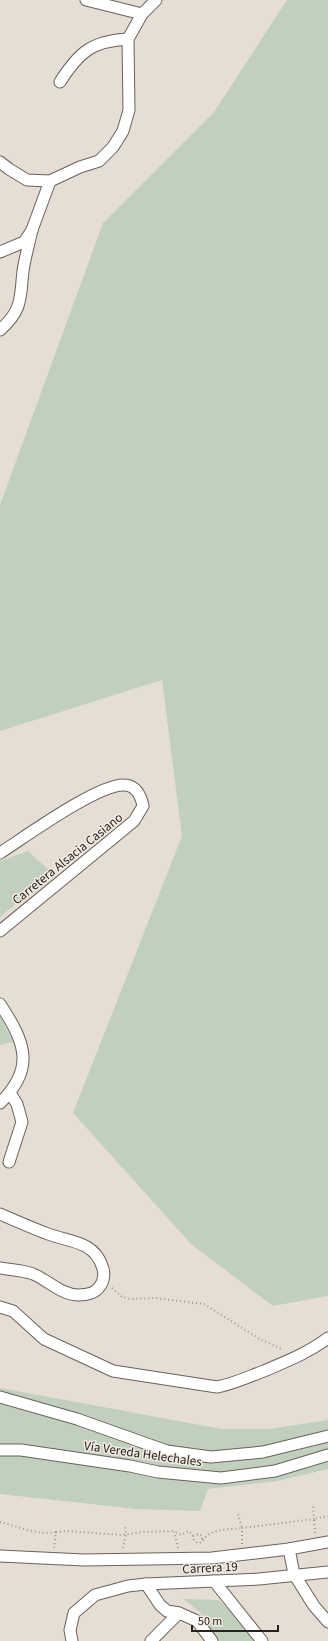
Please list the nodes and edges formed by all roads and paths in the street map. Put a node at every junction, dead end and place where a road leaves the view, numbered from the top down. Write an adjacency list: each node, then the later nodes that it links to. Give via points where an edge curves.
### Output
1 (86, 0): 3 (street)
2 (154, 1): 3 (street)
3 (142, 14): 4 (street)
4 (128, 39): 5 (street, via 108,40 90,48 73,62); 7 (street, via 130,110 124,131 99,161)
5 (60, 82)
6 (0, 162): 7 (street, via 27,180)
7 (50, 181): 8 (street)
8 (32, 230): 9 (street, via 24,242); 10 (street, via 23,270 20,301 14,314)
9 (0, 252)
10 (0, 330)
11 (0, 853): 12 (street, Carretera Alsacia Casiano, via 80,802 107,788 125,784 141,796 143,806 134,821)
12 (0, 931)
13 (0, 1004): 14 (street, via 11,1020 24,1059 21,1074)
14 (10, 1093): 15 (street); 16 (street, via 17,1104 22,1122)
15 (0, 1103)
16 (9, 1162)
17 (0, 1214): 19 (street, via 49,1235 82,1244 94,1251 104,1269)
18 (0, 1268): 19 (street, via 23,1270 72,1295 89,1294 99,1288)
19 (103, 1281): 22 (path, via 122,1297 204,1304 258,1338)
20 (0, 1307): 22 (street, via 13,1311 44,1339 113,1371 217,1387 231,1384)
21 (328, 1338): 22 (street)
22 (296, 1357)
23 (0, 1397): 24 (street, via 77,1419 167,1451 211,1457 263,1452)
24 (328, 1436)
25 (0, 1450): 26 (street, Vía Vereda Helechales, via 21,1450 158,1472 221,1478 275,1471)
26 (328, 1455)
27 (313, 1505): 30 (path)
28 (238, 1514): 33 (path)
29 (328, 1516): 30 (path)
30 (314, 1519): 33 (path); 37 (path)
31 (0, 1522): 35 (path, via 42,1532)
32 (125, 1527): 36 (path)
33 (242, 1528): 39 (path, via 213,1531 204,1537); 41 (path)
34 (174, 1531): 36 (path); 38 (path, via 181,1535 188,1531); 44 (path)
35 (56, 1532): 36 (path); 43 (path)
36 (126, 1534): 45 (path)
37 (315, 1534)
38 (193, 1536): 39 (path, via 197,1543); 39 (path, via 202,1536)
39 (202, 1542)
40 (328, 1542): 42 (street)
41 (242, 1549)
42 (289, 1549): 46 (street, via 212,1558 137,1560); 48 (street)
43 (54, 1550)
44 (178, 1551)
45 (122, 1554)
46 (0, 1556)
47 (328, 1572): 48 (street, Carrera 19)
48 (294, 1574): 49 (street, Carrera 19); 52 (street, via 314,1606)
49 (214, 1581): 50 (street, Carrera 19); 56 (street)
50 (146, 1584): 51 (street, via 160,1605 167,1611); 53 (street, Carrera 19, via 95,1595 74,1613 70,1630)
51 (179, 1613): 54 (street); 55 (street, via 197,1621)
52 (328, 1622)
53 (72, 1641)
54 (151, 1641)
55 (212, 1641)
56 (262, 1641)

